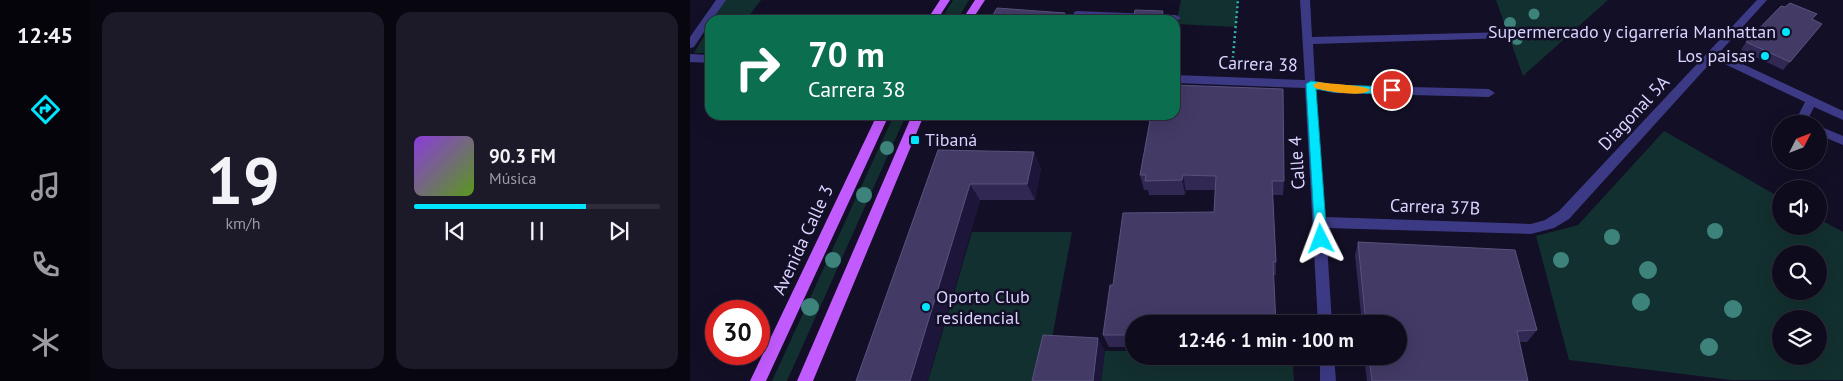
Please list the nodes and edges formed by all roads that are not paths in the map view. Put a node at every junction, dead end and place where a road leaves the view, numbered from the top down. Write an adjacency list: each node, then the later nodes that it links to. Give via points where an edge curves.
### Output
1 (721, 0): 7 (street)
2 (945, 0): 8 (main road)
3 (980, 0): 9 (main road)
4 (1305, 0): 13 (street, Calle 4)
5 (1762, 0): 15 (street, Diagonal 5A)
6 (1077, 14): 10 (street)
7 (711, 15)
8 (935, 15)
9 (970, 15)
10 (1090, 15)
11 (705, 23): 14 (street)
12 (1508, 35): 13 (street)
13 (1308, 42): 19 (street, Calle 4)
14 (690, 45)
15 (1713, 54): 21 (street); 29 (street, Diagonal 5A, via 1564,215)
16 (690, 58): 17 (street)
17 (705, 59)
18 (1180, 78): 19 (street, Carrera 38)
19 (1311, 84): 20 (street, Carrera 38, via 1334,89); 28 (street, Calle 4)
20 (1489, 93)
21 (1811, 101): 22 (street); 23 (street)
22 (1804, 115)
23 (1843, 116)
24 (881, 120): 32 (main road, Avenida Calle 3)
25 (916, 120): 33 (main road)
26 (1828, 134): 27 (street)
27 (1843, 142)
28 (1320, 222): 29 (street, Carrera 37B, via 1531,229); 30 (street, Calle 4)
29 (1549, 224)
30 (1325, 315)
31 (1327, 365): 34 (street)
32 (758, 381)
33 (805, 381)
34 (1328, 381)

